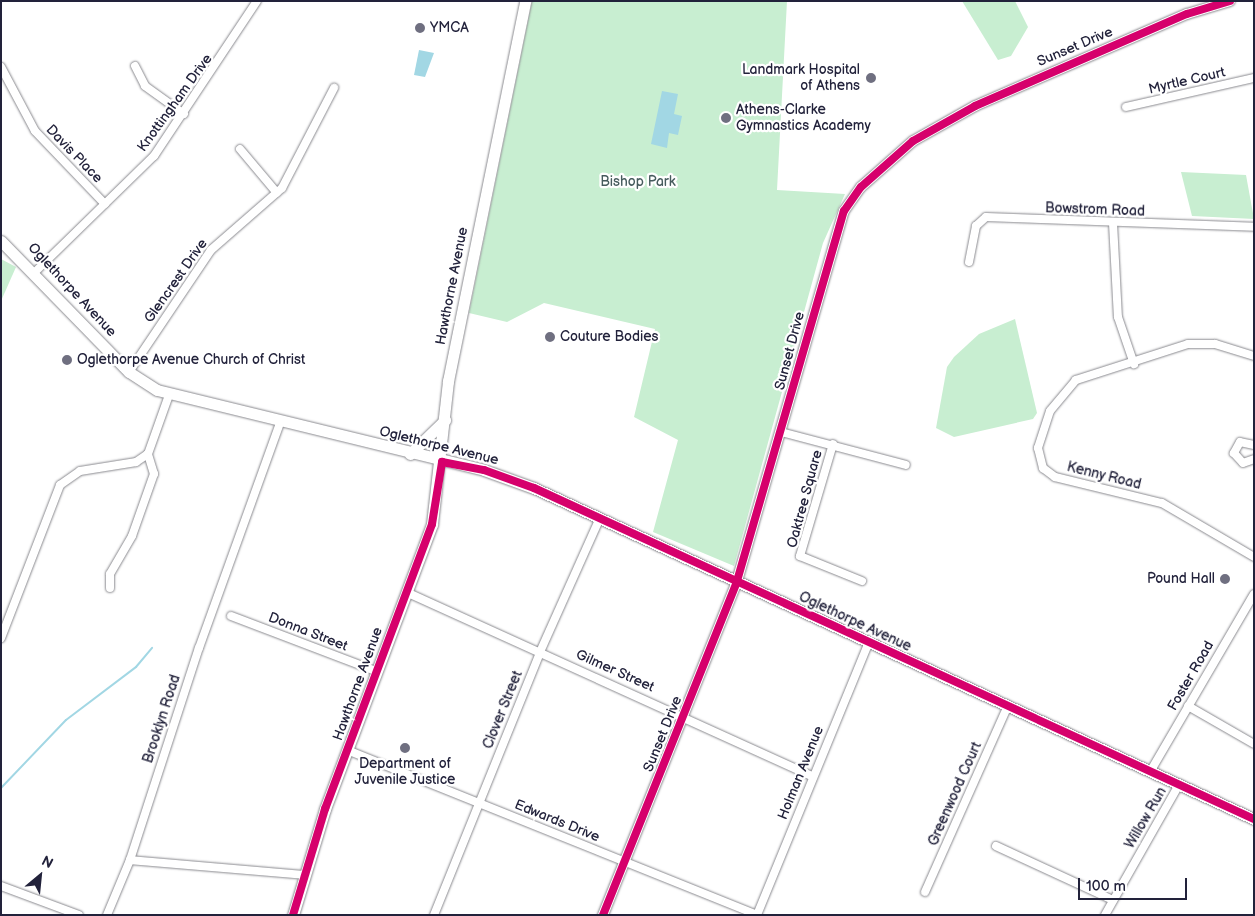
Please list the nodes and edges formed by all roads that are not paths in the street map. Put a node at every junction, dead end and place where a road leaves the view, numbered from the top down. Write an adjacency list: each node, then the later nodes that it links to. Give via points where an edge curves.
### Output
1 (257, 1): 9 (street, Knottingham Drive)
2 (525, 1): 22 (main road, Hawthorne Avenue, via 449,378)
3 (1230, 1): 24 (street, Sunset Drive, via 1192,12 978,104 913,141 877,172 844,211)
4 (1, 66): 12 (street, Davis Place, via 35,131)
5 (135, 66): 9 (street, via 145,86)
6 (1254, 78): 8 (street, Myrtle Court)
7 (334, 88): 11 (street, Glencrest Drive)
8 (1126, 107)
9 (184, 114): 12 (street, Knottingham Drive, via 154,156)
10 (240, 150): 11 (street)
11 (277, 194): 20 (street, Glencrest Drive, via 211,250)
12 (105, 204): 17 (street, Knottingham Drive)
13 (1114, 223): 14 (street, Bowstrom Road); 16 (street, Bowstrom Road, via 986,217 976,226); 19 (street, via 1118,317)
14 (1254, 227)
15 (1, 241): 17 (main road, Oglethorpe Avenue)
16 (969, 262)
17 (36, 271): 20 (main road, Oglethorpe Avenue)
18 (1254, 356): 19 (street, Kenny Road, via 1197,343)
19 (1134, 364): 33 (street, Kenny Road, via 1079,379 1068,386 1042,429 1038,448 1042,468 1078,486 1162,504)
20 (129, 372): 21 (main road, Oglethorpe Avenue)
21 (168, 395): 23 (main road, Oglethorpe Avenue); 27 (street)
22 (445, 420): 28 (main road); 30 (main road, Hawthorne Avenue)
23 (280, 423): 28 (main road, Oglethorpe Avenue); 55 (street, Brooklyn Road, via 201,640)
24 (781, 432): 25 (street, Oaktree Square); 34 (street, Sunset Drive)
25 (832, 444): 31 (street, Oaktree Square); 35 (street, Oaktree Square, via 800,556)
26 (1254, 445): 29 (street, via 1240,442 1234,453 1243,463)
27 (148, 454): 36 (street, via 154,474 132,536 110,574); 40 (street, via 136,462 80,471 64,481 42,526)
28 (410, 454): 30 (main road, Oglethorpe Avenue)
29 (1254, 459)
30 (442, 462): 32 (main road, Oglethorpe Avenue, via 484,470); 37 (main road, Hawthorne Avenue, via 432,524)
31 (906, 465)
32 (600, 518): 34 (main road, Oglethorpe Avenue); 42 (street, Clover Street)
33 (1254, 557)
34 (737, 581): 41 (main road, Oglethorpe Avenue); 46 (street, Sunset Drive)
35 (862, 581)
36 (110, 588)
37 (406, 592): 42 (street, Gilmer Street); 43 (main road, Hawthorne Avenue)
38 (1254, 595): 45 (street, Foster Road)
39 (231, 616): 43 (street, Donna Street)
40 (1, 638)
41 (869, 642): 44 (main road, Oglethorpe Avenue); 50 (street, Holman Avenue)
42 (540, 652): 46 (street, Gilmer Street); 52 (street, Clover Street)
43 (376, 671): 48 (main road, Hawthorne Avenue)
44 (1008, 706): 49 (main road, Oglethorpe Avenue); 59 (street, Greenwood Court)
45 (1188, 706): 47 (street); 49 (street, Foster Road)
46 (684, 715): 50 (street, Gilmer Street); 56 (street, Sunset Drive)
47 (1254, 744)
48 (347, 750): 52 (street, Edwards Drive); 57 (main road, Hawthorne Avenue)
49 (1150, 772): 51 (main road, Oglethorpe Avenue)
50 (812, 776): 66 (street, Holman Avenue)
51 (1179, 785): 53 (main road, Oglethorpe Avenue); 60 (street, Willow Run)
52 (480, 803): 56 (street, Edwards Drive); 64 (street, Clover Street)
53 (1254, 819)
54 (996, 846): 60 (street)
55 (130, 860): 57 (street); 62 (street, Brooklyn Road)
56 (625, 861): 65 (street, Sunset Drive); 66 (street, Edwards Drive)
57 (305, 876): 63 (main road, Hawthorne Avenue)
58 (1, 886): 61 (street)
59 (925, 892)
60 (1113, 900): 67 (street, Willow Run)
61 (79, 915)
62 (107, 915)
63 (293, 915)
64 (434, 915)
65 (603, 915)
66 (757, 915)
67 (1105, 915)

